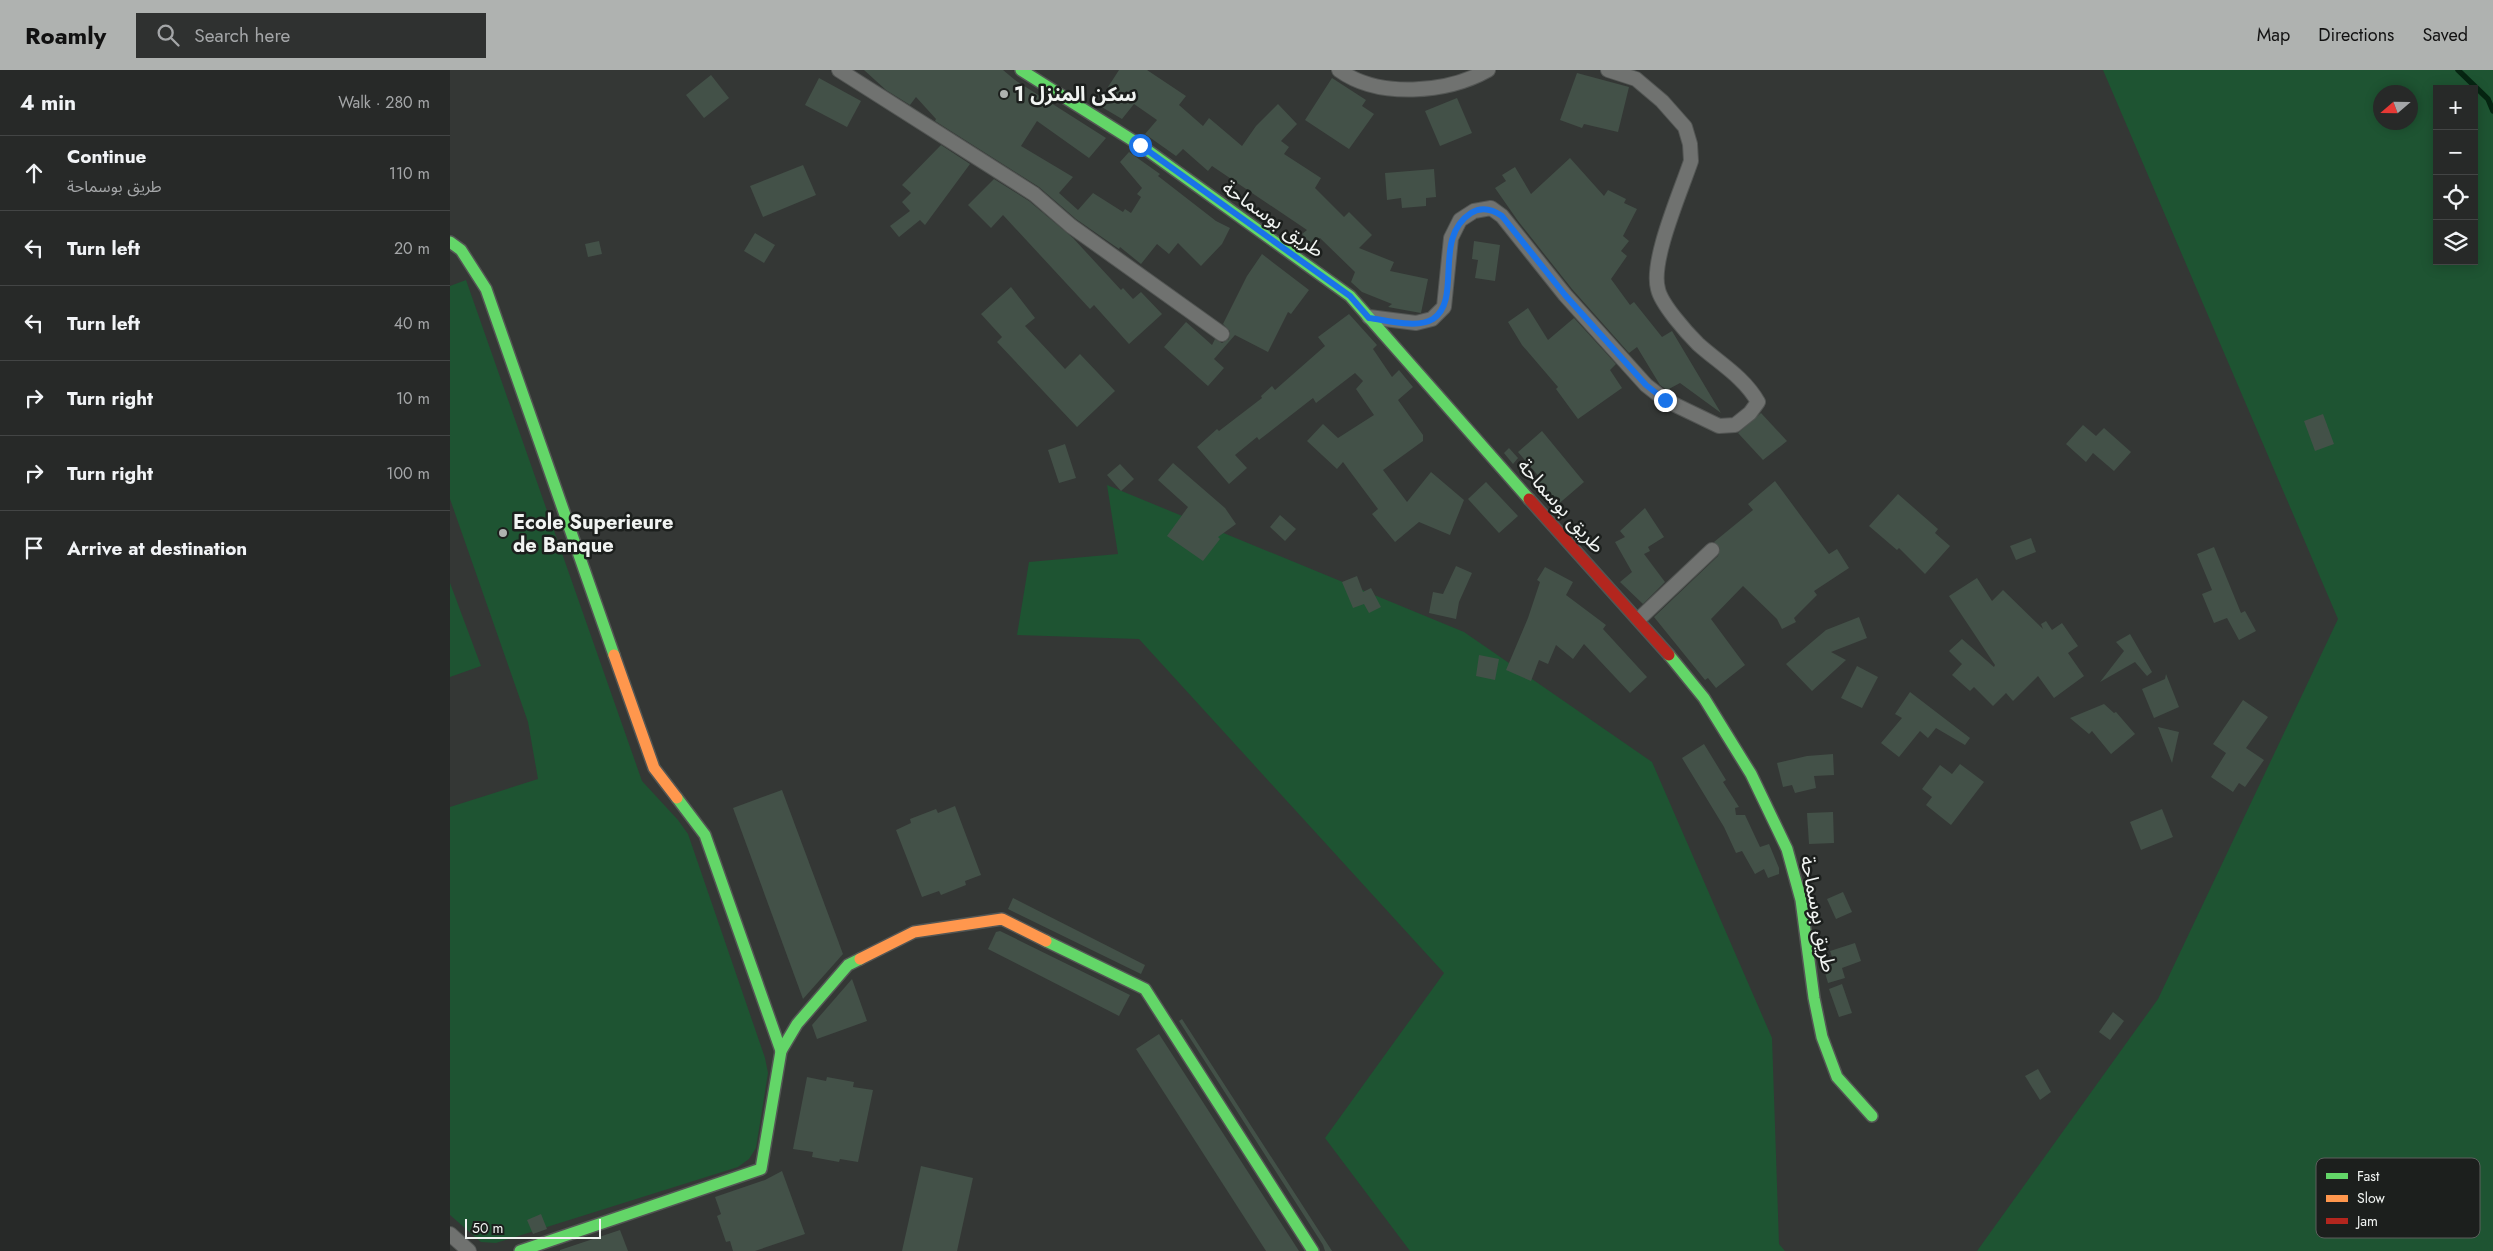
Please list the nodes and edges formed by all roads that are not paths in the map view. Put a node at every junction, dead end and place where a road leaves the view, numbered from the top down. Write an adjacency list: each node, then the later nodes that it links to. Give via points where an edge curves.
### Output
1 (839, 70): 8 (street, via 1034,194 1071,226)
2 (1021, 70): 7 (street, طريق بوسماحة, via 1140,145 1350,296)
3 (1339, 70): 4 (street, via 1373,87 1434,89)
4 (1488, 70)
5 (1608, 70): 7 (street, via 1636,79 1662,100 1685,126 1691,161 1657,265 1658,290 1697,343 1750,387 1758,402 1750,413 1735,425 1719,426 1665,400 1646,385 1565,295 1502,216 1491,208 1474,211 1460,220 1451,238 1444,307 1432,319 1416,323)
6 (450, 242): 11 (street, via 461,250 486,289 654,768 705,835)
7 (1369, 318): 10 (street, طريق بوسماحة, via 1470,435)
8 (1222, 334)
9 (1712, 550): 10 (street)
10 (1639, 620): 12 (street, طريق بوسماحة, via 1704,698 1752,774 1783,841 1801,900 1822,1037 1837,1077)
11 (781, 1051): 15 (street, via 761,1169); 16 (street, via 797,1024 848,965 914,932 1002,919 1145,988)
12 (1872, 1116)
13 (450, 1234): 14 (street)
14 (469, 1251)
15 (520, 1251)
16 (1313, 1251)

